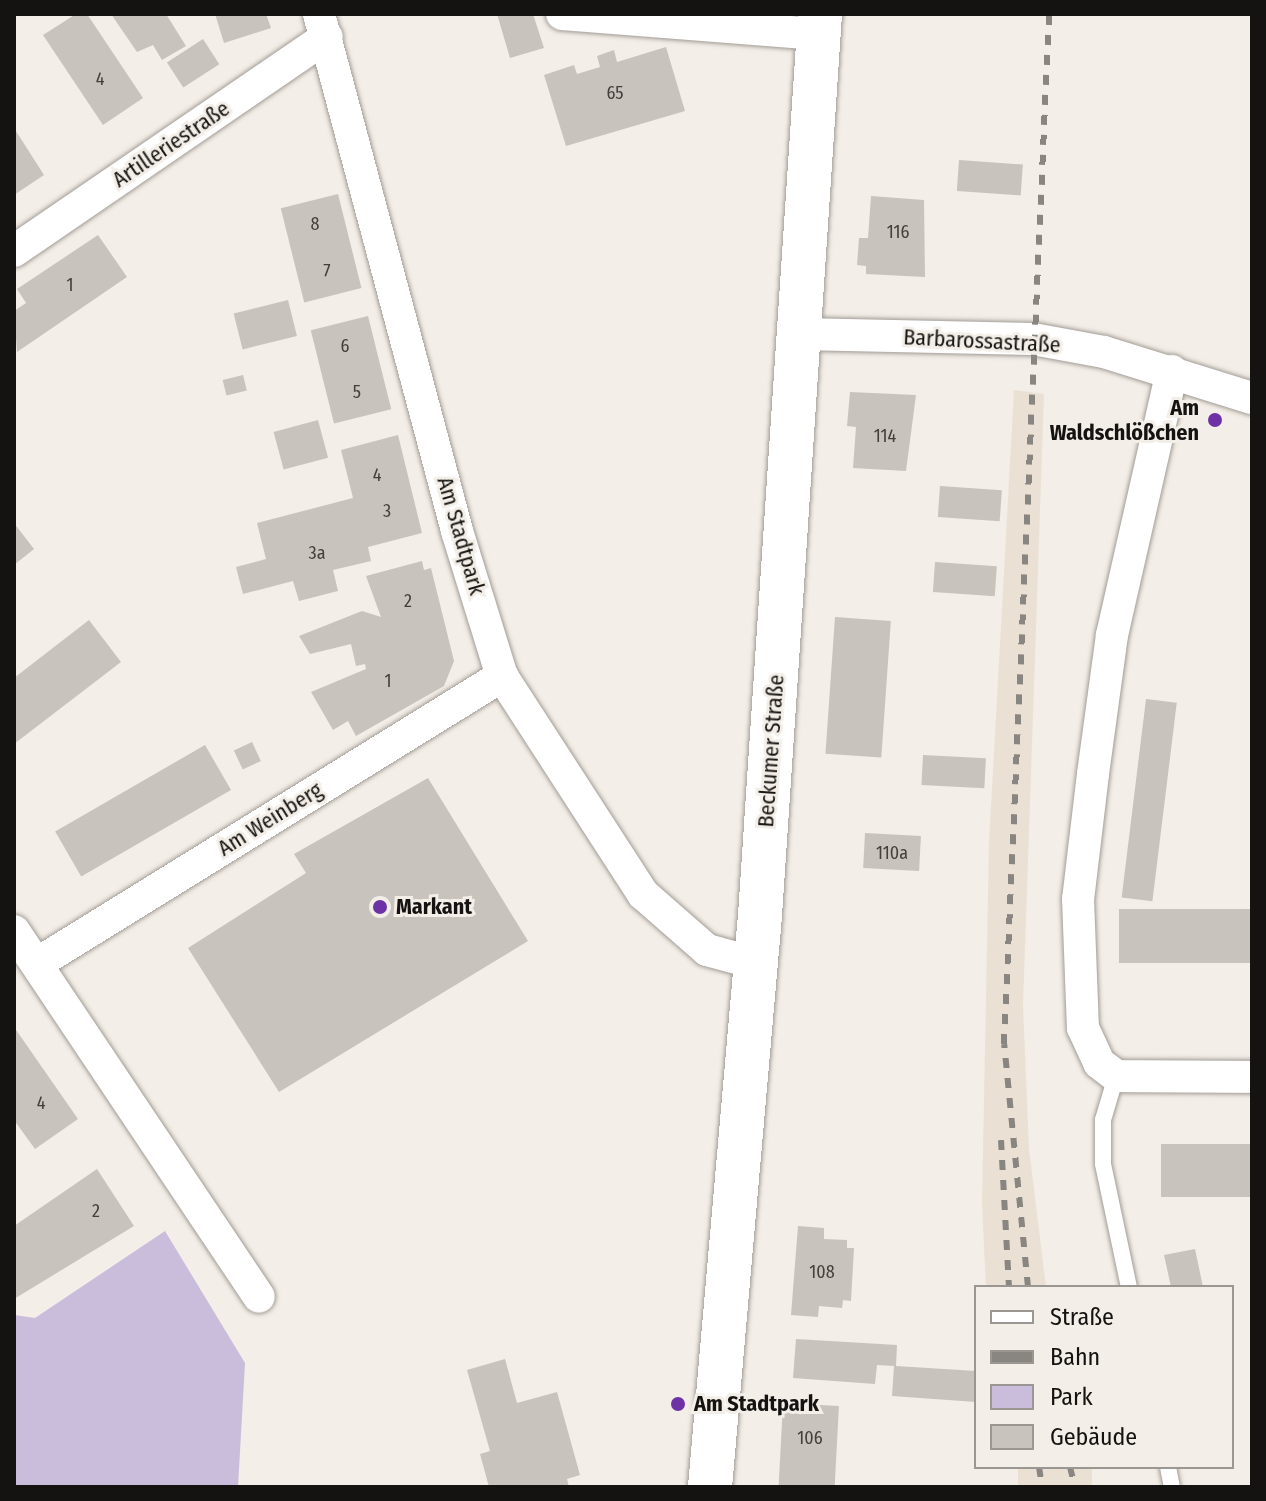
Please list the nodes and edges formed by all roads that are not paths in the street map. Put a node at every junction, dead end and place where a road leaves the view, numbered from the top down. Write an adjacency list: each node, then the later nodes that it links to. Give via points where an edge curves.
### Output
1 (562, 14): 2 (street)
2 (819, 24): 5 (main road, Beckumer Straße)
3 (323, 26): 4 (street, Artilleriestraße); 8 (street, Am Stadtpark, via 457,531)
4 (14, 251)
5 (800, 334): 6 (street, Barbarossastraße, via 1033,339); 11 (main road, Beckumer Straße)
6 (1172, 371): 7 (street, Barbarossastraße); 12 (street, via 1112,635 1078,899 1083,1028 1099,1063)
7 (1252, 398)
8 (502, 676): 10 (street, Am Weinberg); 11 (street, Am Stadtpark, via 643,894 707,950)
9 (14, 931): 10 (street)
10 (38, 963): 15 (street)
11 (755, 963): 16 (main road, Beckumer Straße)
12 (1116, 1076): 13 (street); 14 (lane, via 1103,1120 1103,1164)
13 (1252, 1077)
14 (1129, 1285)
15 (259, 1297)
16 (710, 1487)

